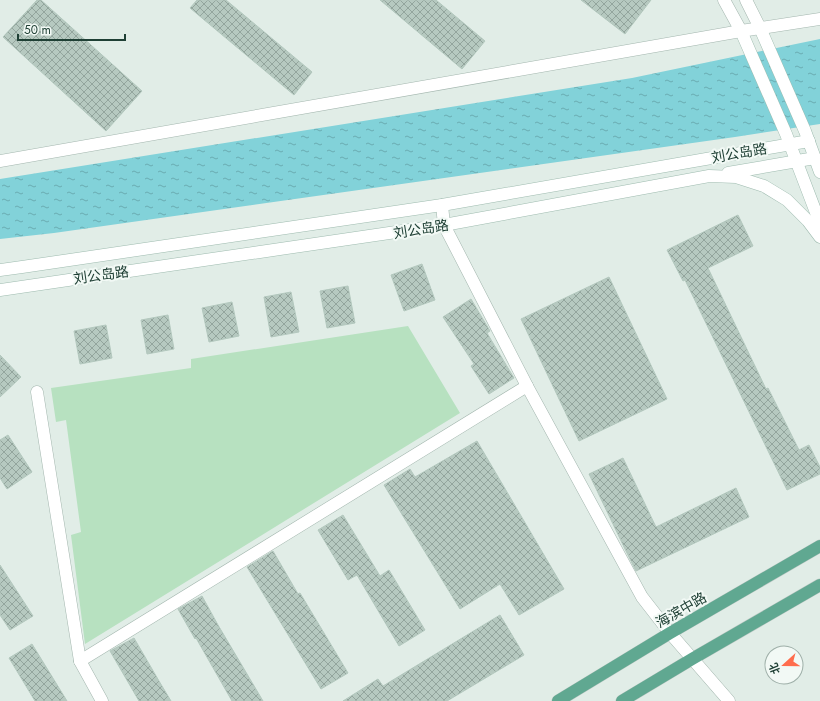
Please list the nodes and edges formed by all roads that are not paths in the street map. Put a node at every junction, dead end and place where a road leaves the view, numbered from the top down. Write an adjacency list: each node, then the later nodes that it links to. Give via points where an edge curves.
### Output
1 (724, 0): 5 (street)
2 (746, 0): 4 (street)
3 (820, 19): 4 (street)
4 (760, 28): 5 (street); 6 (street)
5 (741, 31): 7 (street); 9 (street)
6 (807, 136): 7 (street, 刘公岛路); 8 (street)
7 (788, 139): 10 (street); 13 (street, 刘公岛路)
8 (815, 158): 10 (street); 11 (street)
9 (0, 161)
10 (797, 162): 12 (street); 14 (street)
11 (820, 172)
12 (709, 176): 15 (street, 刘公岛路); 16 (street, 刘公岛路, via 736,177 764,186 787,200)
13 (442, 205): 15 (street); 17 (street, 刘公岛路)
14 (820, 223)
15 (444, 226): 18 (street, 刘公岛路); 19 (street)
16 (820, 237)
17 (0, 270)
18 (0, 290)
19 (527, 386): 23 (street, via 642,597); 25 (street)
20 (37, 392): 25 (street)
21 (820, 546): 23 (main road, 海滨中路)
22 (820, 585): 24 (main road)
23 (670, 633): 24 (street); 27 (main road, 海滨中路)
24 (692, 659): 28 (main road); 29 (street)
25 (80, 661): 26 (street)
26 (102, 701)
27 (558, 701)
28 (622, 701)
29 (729, 701)

